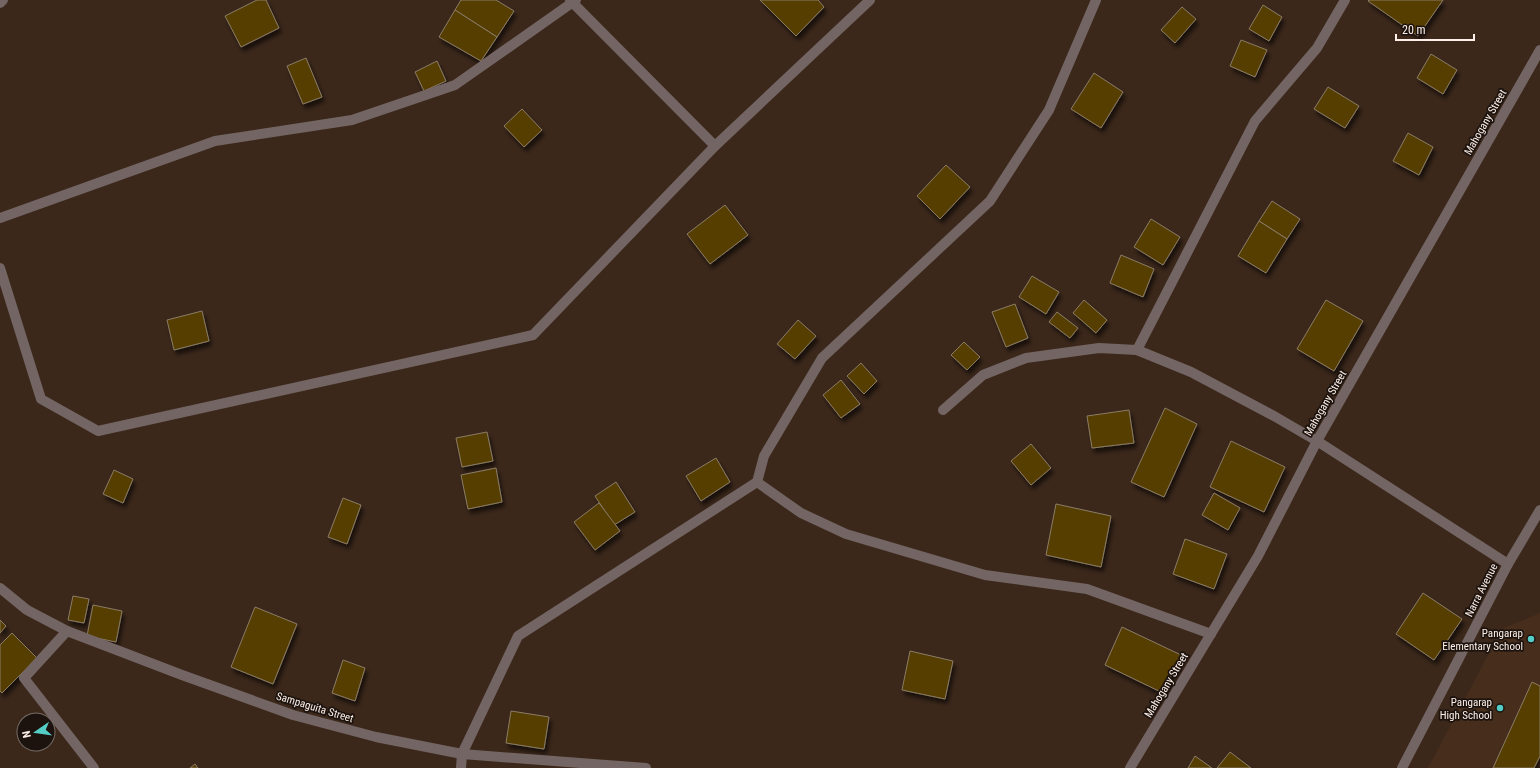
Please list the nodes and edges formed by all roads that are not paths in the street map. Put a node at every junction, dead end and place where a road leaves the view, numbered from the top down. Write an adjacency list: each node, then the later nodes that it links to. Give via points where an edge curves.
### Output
1 (3, 0): 6 (street)
2 (870, 0): 8 (street)
3 (1096, 0): 14 (street, via 1049,110 990,201 822,358 764,456)
4 (1345, 0): 11 (street, via 1317,48 1255,121)
5 (573, 1): 8 (street); 9 (street, via 455,85 352,120 215,141)
6 (0, 3)
7 (1540, 50): 13 (street, Mahogany Street)
8 (715, 146): 10 (street, via 533,335 98,431 41,399)
9 (0, 218)
10 (0, 268)
11 (1137, 350): 12 (street, via 1099,348 1026,358 983,375); 13 (street, via 1191,372)
12 (943, 410)
13 (1317, 441): 16 (street); 19 (street, Mahogany Street, via 1258,556)
14 (758, 482): 19 (street, via 801,513 846,534 986,575 1087,588); 20 (street, via 518,636)
15 (1540, 510): 16 (street, Narra Avenue)
16 (1508, 564): 25 (street, Narra Avenue)
17 (0, 588): 18 (street, Sampaguita Street, via 27,610)
18 (67, 631): 20 (street, Sampaguita Street, via 293,715 376,737); 21 (street, via 24,678)
19 (1211, 634): 24 (street, Mahogany Street)
20 (462, 754): 22 (street); 23 (street, Sampaguita Street)
21 (94, 768)
22 (461, 768)
23 (646, 768)
24 (1130, 768)
25 (1402, 768)

